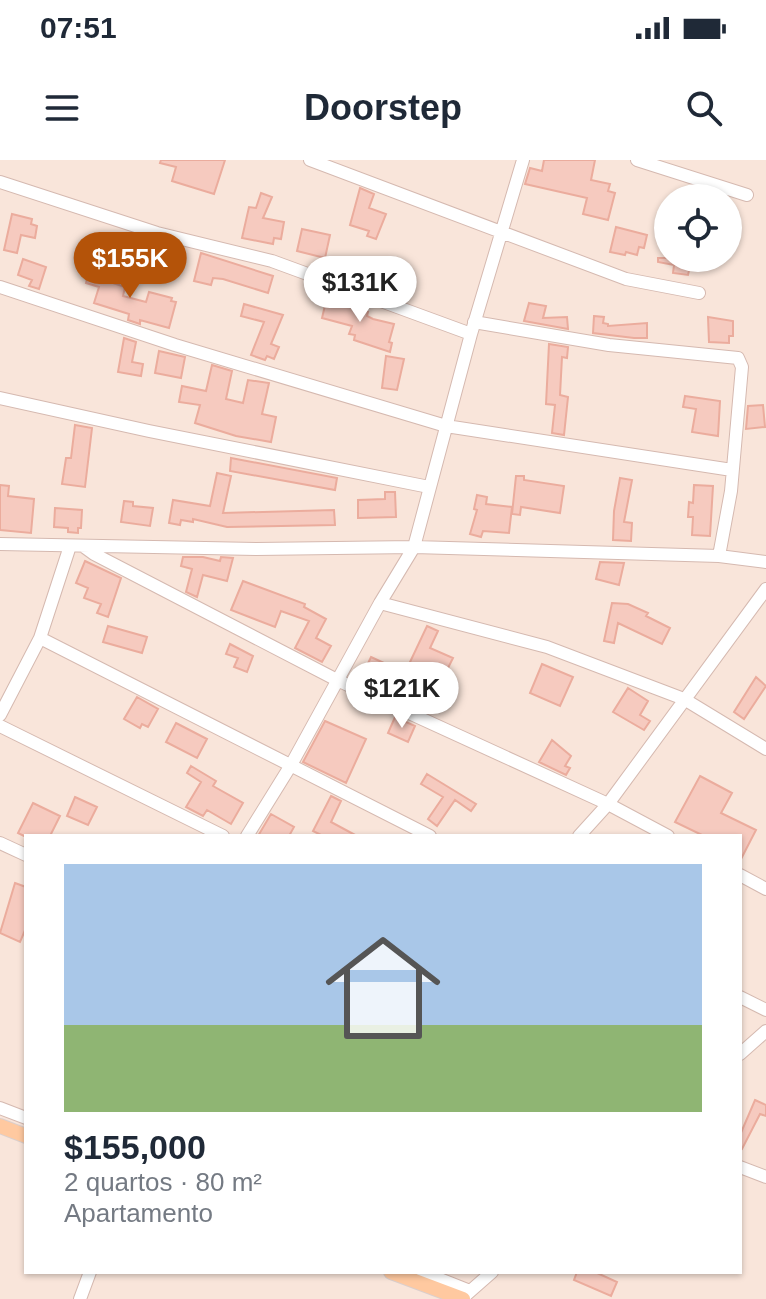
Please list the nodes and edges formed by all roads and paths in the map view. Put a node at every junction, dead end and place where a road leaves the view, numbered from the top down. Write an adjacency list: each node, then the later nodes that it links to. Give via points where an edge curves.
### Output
1 (310, 160): 6 (street)
2 (523, 160): 6 (street)
3 (637, 160): 5 (street)
4 (0, 182): 9 (street, via 157,233 272,261)
5 (747, 195)
6 (500, 233): 8 (street, via 626,279); 9 (street)
7 (0, 287): 11 (street)
8 (699, 293)
9 (473, 328): 11 (street); 12 (street, via 738,358 742,367)
10 (0, 398): 13 (street)
11 (446, 426): 12 (street); 13 (street)
12 (732, 470): 17 (street)
13 (429, 487): 16 (street)
14 (0, 544): 15 (street)
15 (76, 546): 16 (street); 21 (street); 22 (street)
16 (414, 547): 17 (street); 20 (street)
17 (719, 556): 18 (street)
18 (766, 562)
19 (764, 596): 23 (street)
20 (380, 603): 22 (street); 23 (street, via 547,647)
21 (40, 638): 24 (street); 27 (street)
22 (337, 680): 27 (street); 28 (street)
23 (684, 699): 26 (street); 28 (street)
24 (0, 715)
25 (0, 726): 29 (street)
26 (766, 749)
27 (291, 765): 30 (street); 31 (street)
28 (608, 804): 32 (street); 33 (street)
29 (219, 834)
30 (248, 834)
31 (426, 834)
32 (581, 834)
33 (664, 834)
34 (0, 843): 35 (street)
35 (24, 854)
36 (742, 876): 37 (street)
37 (766, 889)
38 (742, 998): 39 (street)
39 (766, 1010)
40 (766, 1031): 41 (street)
41 (752, 1043): 42 (street); 43 (street)
42 (766, 1049)
43 (742, 1052)
44 (0, 1108): 45 (street)
45 (24, 1117)
46 (0, 1126): 47 (main road)
47 (24, 1135)
48 (742, 1168): 49 (street)
49 (766, 1177)
50 (89, 1274): 55 (street)
51 (397, 1274): 54 (main road)
52 (426, 1274): 54 (street)
53 (490, 1274): 54 (street)
54 (465, 1296)
55 (80, 1299)

